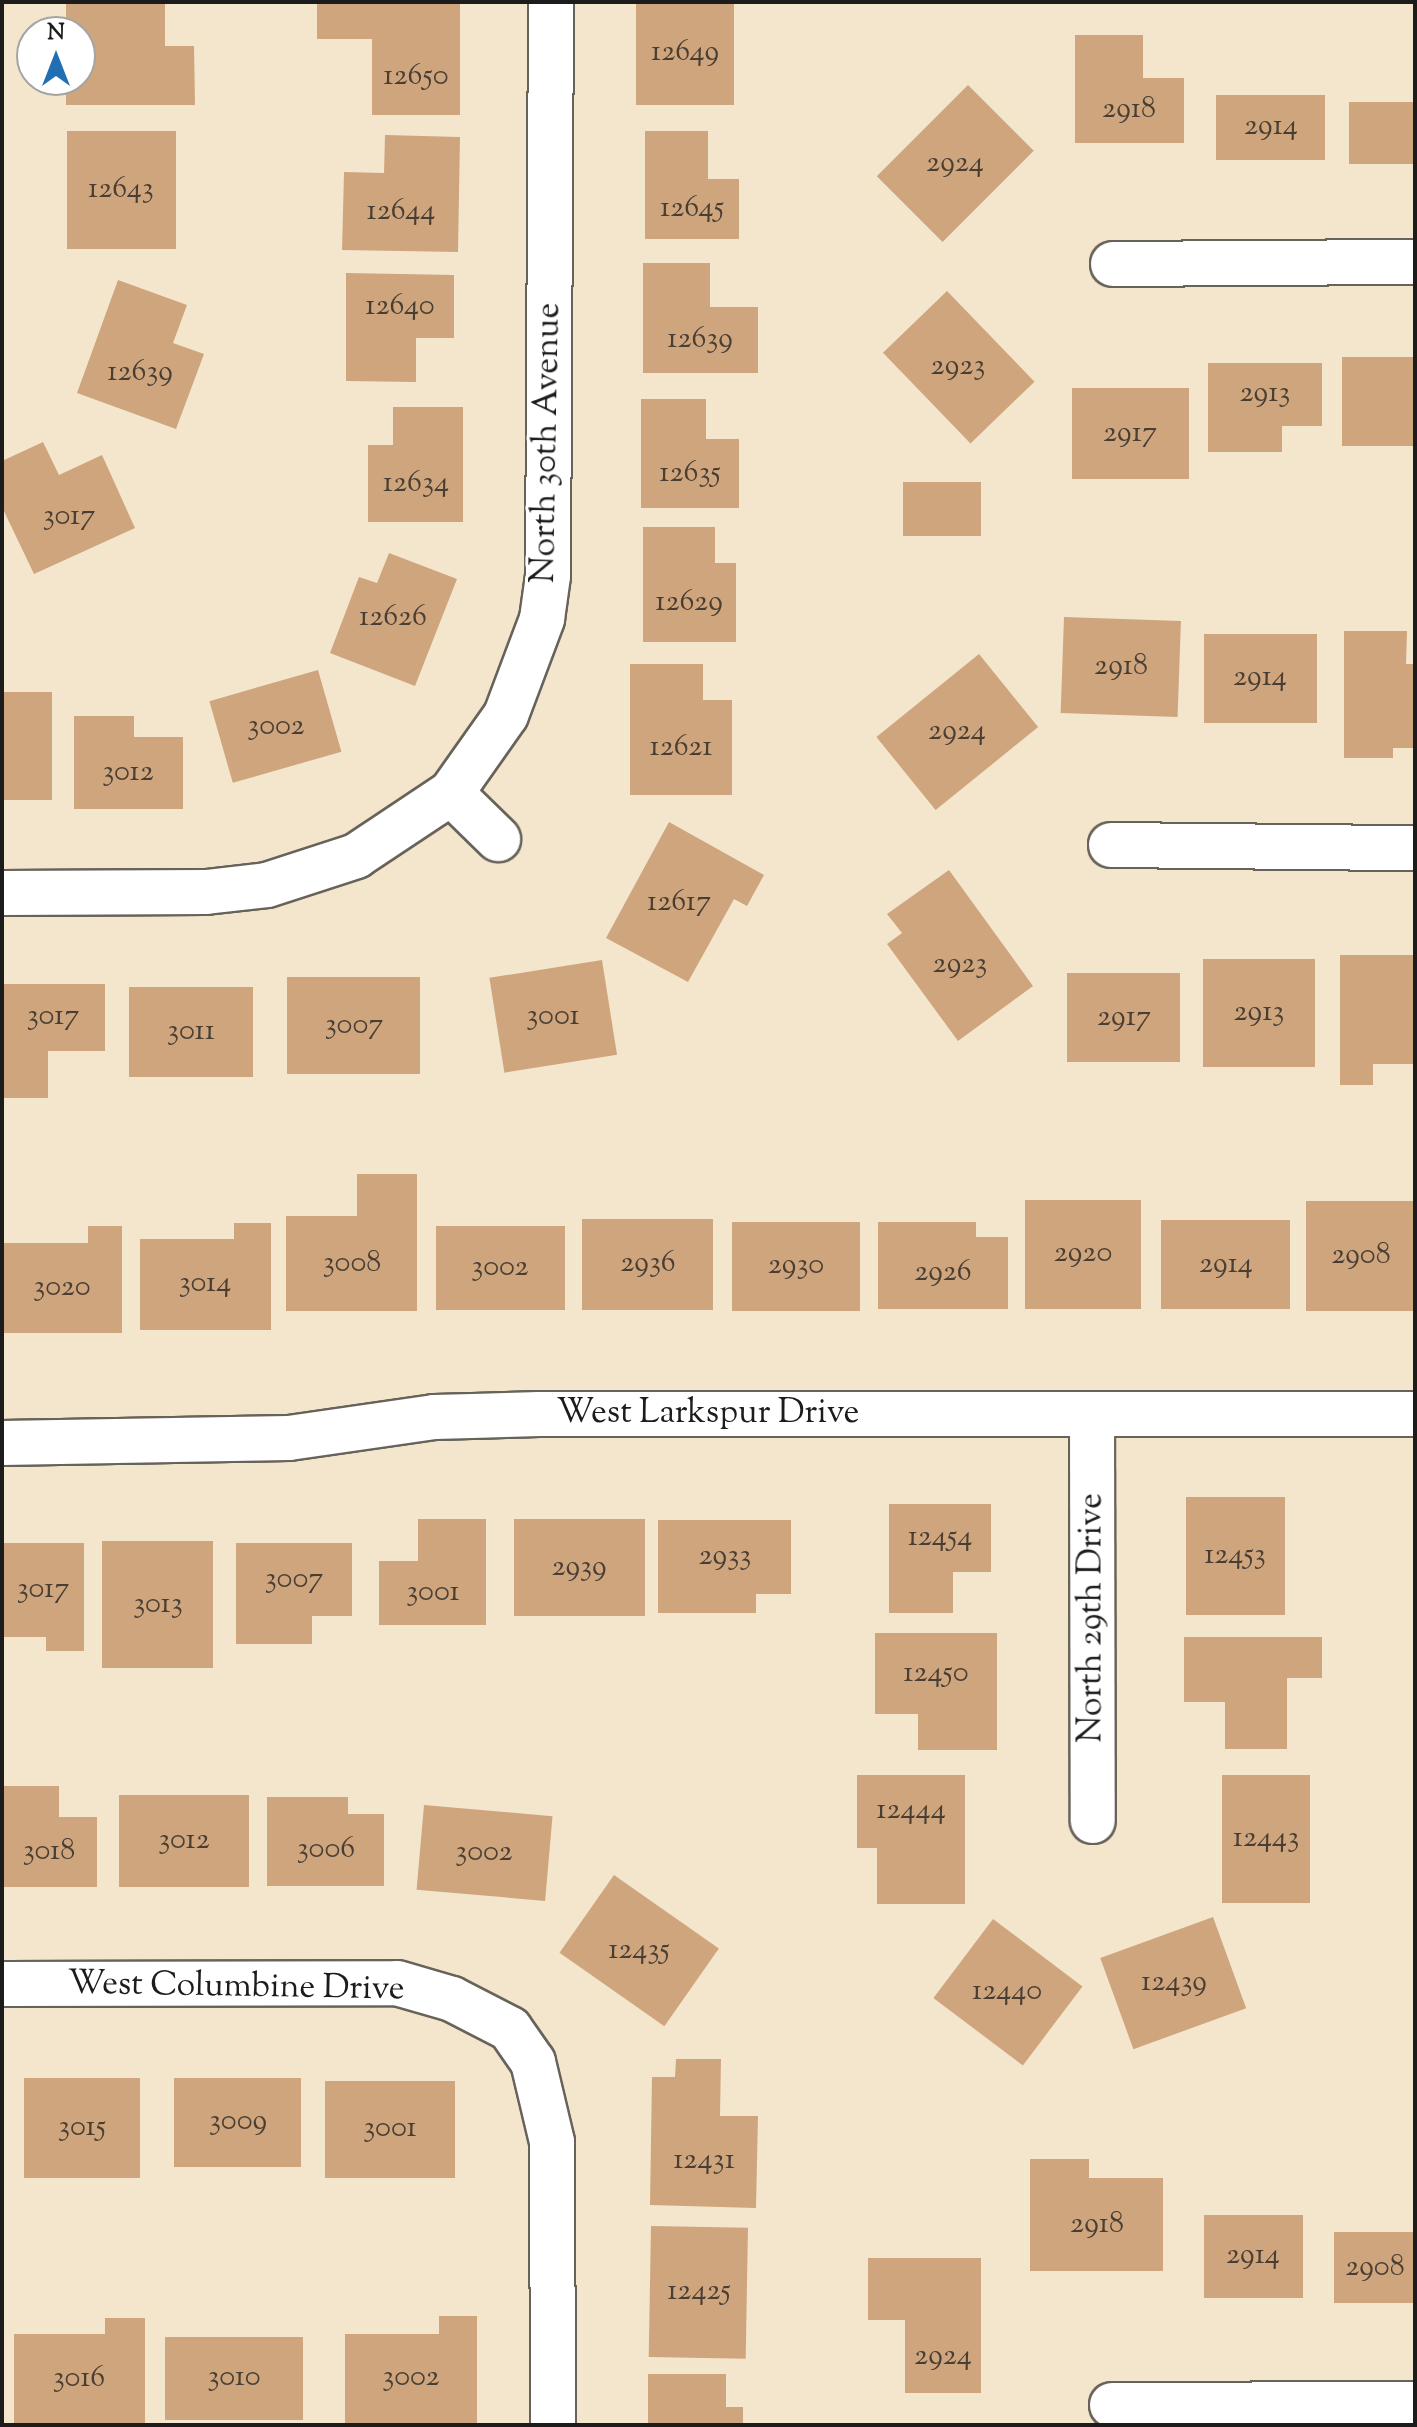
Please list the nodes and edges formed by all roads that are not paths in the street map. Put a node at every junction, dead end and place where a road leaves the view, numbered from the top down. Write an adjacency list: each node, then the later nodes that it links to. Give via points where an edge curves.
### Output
1 (551, 2): 4 (street, North 30th Avenue, via 548,576 542,619 506,715)
2 (1415, 262): 3 (street)
3 (1113, 264)
4 (451, 793): 5 (street); 8 (street, via 356,856 267,885)
5 (498, 839)
6 (1111, 845): 7 (street)
7 (1415, 848)
8 (2, 893)
9 (1415, 1414): 10 (street, West Larkspur Drive)
10 (1092, 1416): 11 (street, West Larkspur Drive, via 539,1414 434,1417 289,1438); 12 (street, North 29th Drive)
11 (2, 1443)
12 (1093, 1821)
13 (2, 1984): 16 (street, West Columbine Drive, via 397,1983 452,1999 510,2029 533,2062 552,2142)
14 (1415, 2404): 15 (street)
15 (1112, 2405)
16 (553, 2425)

